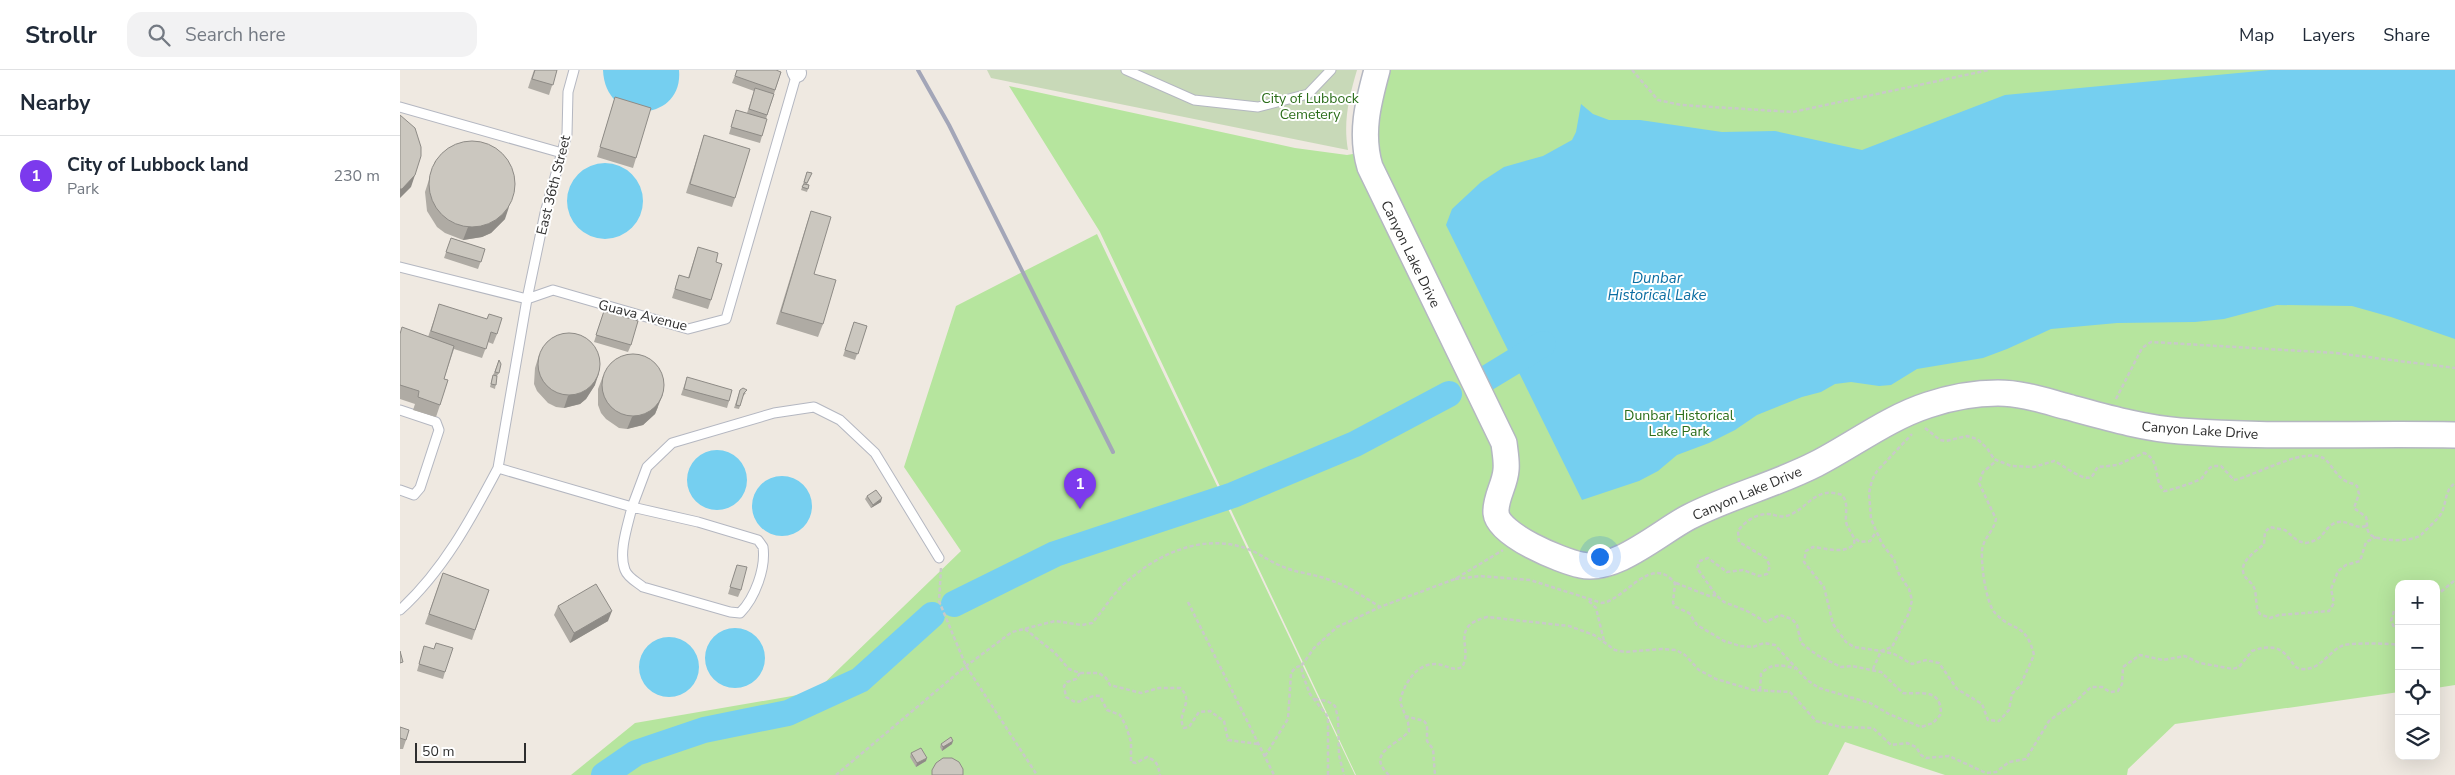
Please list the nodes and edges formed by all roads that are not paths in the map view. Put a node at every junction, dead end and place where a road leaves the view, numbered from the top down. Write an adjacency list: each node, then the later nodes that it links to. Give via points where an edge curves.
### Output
1 (574, 70): 7 (lane, East 36th Street, via 568,92 567,134)
2 (1126, 70): 3 (lane, via 1194,100 1258,107 1308,94)
3 (1331, 70)
4 (1377, 70): 11 (street, Canyon Lake Drive, via 1365,122 1370,167 1504,443 1507,469 1496,504 1496,516 1501,526 1522,541 1582,566 1601,566 1624,556 1688,518 1814,465 1883,426 1949,398 1998,393 2029,397 2142,427 2209,433)
5 (796, 72): 9 (lane, Guava Avenue, via 726,319 688,329 552,290)
6 (400, 107): 7 (lane)
7 (562, 153): 9 (lane, East 36th Street, via 545,213)
8 (400, 267): 9 (lane)
9 (527, 299): 12 (lane, East 36th Street)
10 (400, 410): 13 (lane, via 436,422 439,430 420,488 414,494)
11 (2455, 435)
12 (498, 468): 14 (lane); 16 (lane, East 36th Street, via 467,527 419,594)
13 (400, 490)
14 (632, 507): 14 (lane, via 623,552 626,570 632,579 643,587 730,612 740,613 746,607 763,561 763,547 758,540); 15 (lane, via 647,467 672,443 774,413 814,407 840,420 875,453)
15 (939, 558)
16 (400, 610)

